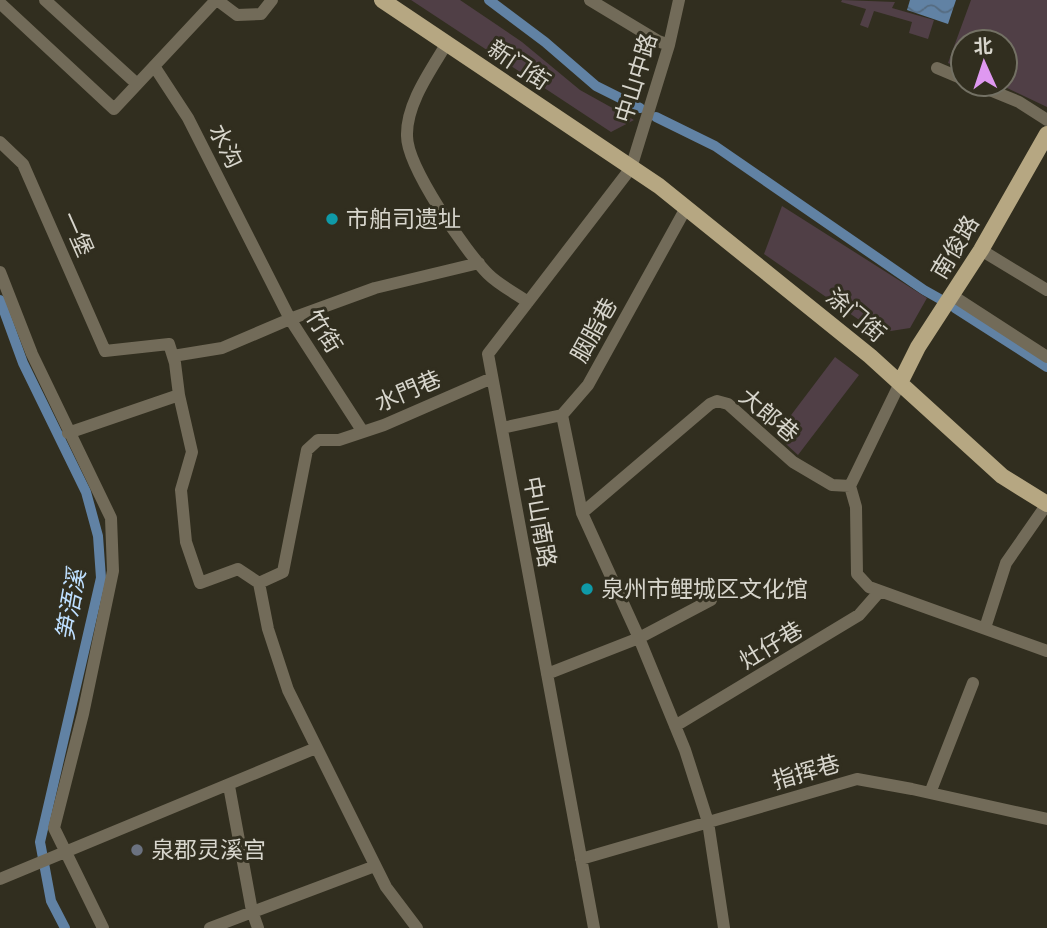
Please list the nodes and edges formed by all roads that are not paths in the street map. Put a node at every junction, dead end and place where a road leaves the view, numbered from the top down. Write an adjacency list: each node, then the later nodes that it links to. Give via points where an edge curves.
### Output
1 (45, 0): 13 (street)
2 (217, 0): 3 (street, via 237,15 261,14); 10 (street)
3 (272, 0)
4 (382, 0): 8 (main road, 新门街)
5 (590, 0): 9 (street)
6 (679, 0): 9 (street, 中山中路)
7 (0, 3): 13 (street, via 114,108)
8 (447, 43): 18 (main road, 新门街); 22 (street, via 416,95 407,137 422,180)
9 (669, 45): 18 (street, 中山中路)
10 (154, 66): 13 (street); 20 (street, 水沟, via 188,118)
11 (937, 68): 12 (street)
12 (949, 73)
13 (137, 85)
14 (1008, 98): 15 (street)
15 (1047, 120)
16 (1047, 134): 21 (main road, 南俊路)
17 (0, 142): 28 (street, 一堡, via 23,164 105,351 169,344)
18 (631, 168): 19 (main road, 涂门街); 26 (street, 中山南路)
19 (687, 208): 31 (main road, 涂门街); 33 (street, 胭脂巷, via 588,385)
20 (255, 249): 27 (street, 竹街)
21 (981, 250): 24 (street); 25 (main road, 南俊路)
22 (479, 263): 26 (street); 27 (street, via 375,288)
23 (0, 272): 36 (street)
24 (1047, 290)
25 (953, 296): 29 (street); 31 (main road, 南俊路)
26 (528, 302): 30 (street, 中山南路, via 488,354)
27 (290, 319): 28 (street, via 222,348); 35 (street, 竹街)
28 (173, 356): 32 (street)
29 (1047, 357)
30 (492, 378): 34 (street, 中山南路); 35 (street, 水門巷)
31 (900, 383): 37 (street); 38 (main road, 涂门街, via 1002,476)
32 (180, 396): 36 (street); 40 (street, via 192,452 181,490 186,542 200,583 237,569)
33 (562, 415): 34 (street); 39 (street)
34 (502, 428): 46 (street, 中山南路)
35 (363, 432): 40 (street, 水門巷, via 339,440 318,440 307,450 283,572)
36 (68, 433): 54 (street, via 111,518 113,571 54,828)
37 (850, 486): 39 (street, 大郎巷, via 832,485 793,462 729,404 717,401); 41 (street, via 856,507 857,574)
38 (1047, 504): 43 (street, via 1006,563)
39 (582, 513): 44 (street)
40 (259, 583): 49 (street, via 288,690)
41 (880, 591): 43 (street); 48 (street, 灶仔巷, via 859,615)
42 (711, 600): 44 (street)
43 (985, 628): 45 (street)
44 (639, 638): 46 (street); 48 (street)
45 (1047, 650)
46 (547, 674): 55 (street, 中山南路)
47 (973, 682): 51 (street)
48 (675, 726): 53 (street)
49 (316, 748): 50 (street); 56 (street)
50 (229, 786): 54 (street); 58 (street)
51 (930, 793): 52 (street, 指挥巷); 53 (street, 指挥巷, via 857,779)
52 (1047, 819)
53 (709, 822): 55 (street, 指挥巷); 64 (street)
54 (62, 853): 57 (street); 59 (street)
55 (581, 859): 63 (street, 中山南路)
56 (375, 866): 58 (street); 62 (street)
57 (0, 879)
58 (251, 911): 60 (street); 61 (street)
59 (103, 928)
60 (210, 928)
61 (258, 928)
62 (417, 928)
63 (594, 928)
64 (724, 928)

